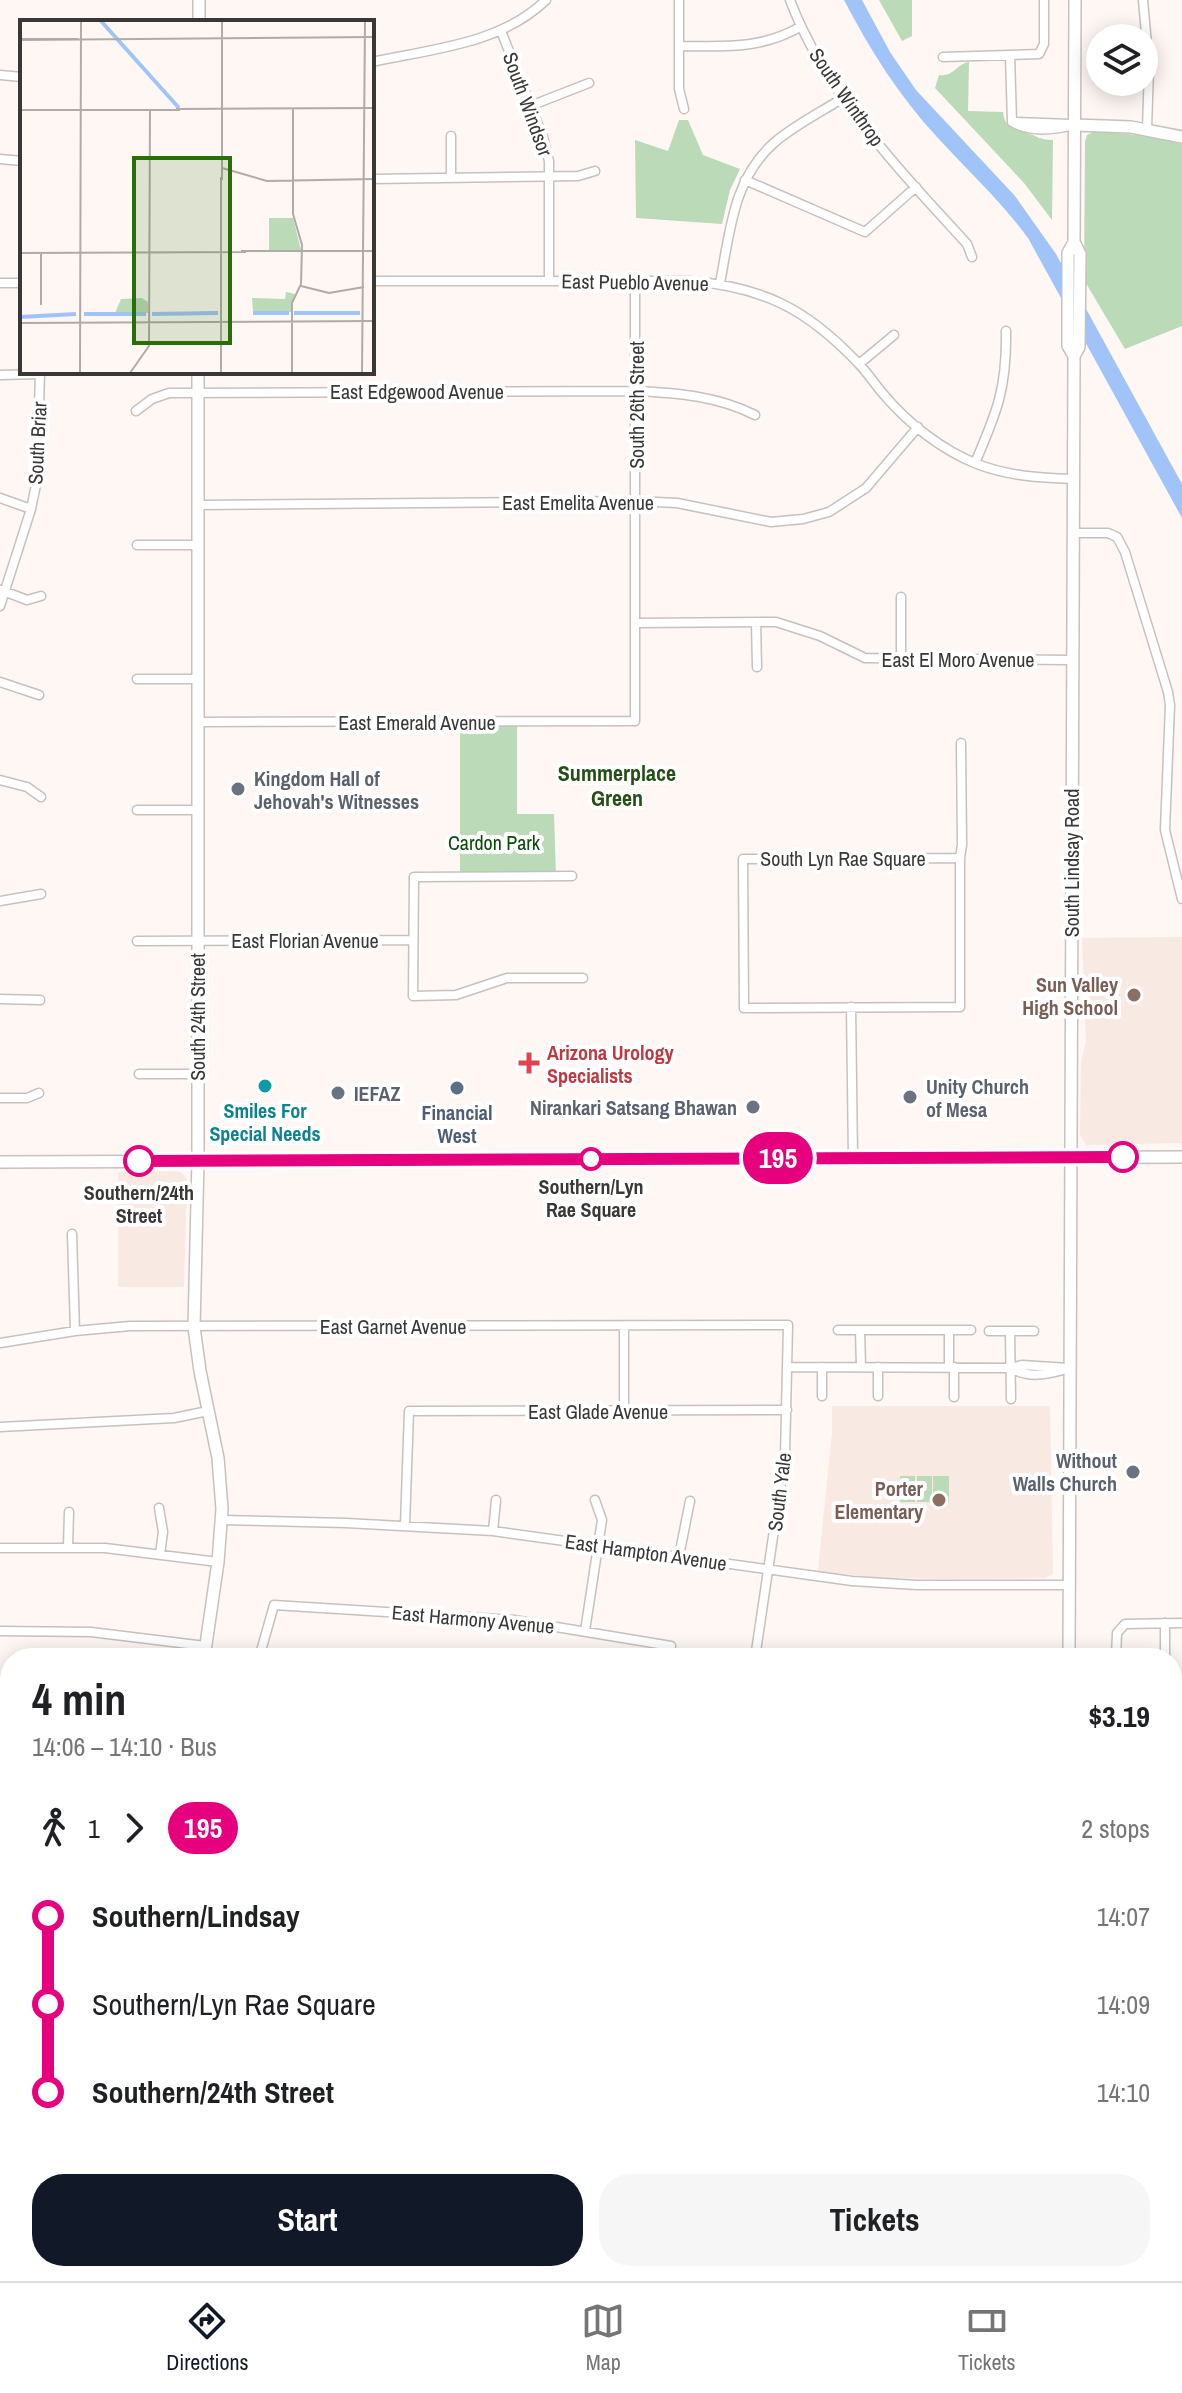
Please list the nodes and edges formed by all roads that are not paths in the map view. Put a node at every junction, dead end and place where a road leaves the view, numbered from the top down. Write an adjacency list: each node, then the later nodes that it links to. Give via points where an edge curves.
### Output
1 (546, 0): 8 (street, South Windsor)
2 (679, 0): 9 (street)
3 (790, 0): 7 (street, South Winthrop)
4 (1044, 0): 10 (street, via 1041,52)
5 (1075, 0): 19 (main road, South Lindsay Road)
6 (1143, 0): 20 (street)
7 (800, 27): 9 (street, via 779,39 747,46); 16 (street, South Winthrop)
8 (501, 31): 12 (street); 17 (street, South Windsor)
9 (679, 46): 18 (street)
10 (1010, 55): 11 (street); 19 (street, via 1012,122 1027,129)
11 (943, 57)
12 (374, 62)
13 (0, 75): 14 (street)
14 (20, 77)
15 (589, 83): 17 (street)
16 (843, 98): 29 (street, via 777,140); 30 (street, South Winthrop)
17 (530, 106): 26 (street, South Windsor, via 549,161)
18 (684, 109)
19 (1075, 125): 20 (main road); 31 (main road, South Lindsay Road)
20 (1147, 129): 22 (main road)
21 (451, 136): 27 (street)
22 (1182, 137)
23 (0, 159): 24 (street)
24 (20, 161)
25 (595, 171): 26 (street)
26 (549, 177): 27 (street); 35 (street, South Windsor)
27 (451, 178): 28 (street)
28 (374, 179)
29 (745, 180): 30 (street, via 865,232); 36 (street)
30 (916, 187): 32 (street, South Winthrop, via 967,244)
31 (1074, 242): 39 (main road, South Lindsay Road, via 1080,254 1079,347); 39 (main road, South Lindsay Road, via 1068,253 1068,346)
32 (972, 257)
33 (635, 280): 35 (street, East Pueblo Avenue); 36 (street, East Pueblo Avenue); 45 (street, South 26th Street)
34 (374, 281): 35 (street, East Pueblo Avenue)
35 (549, 281)
36 (720, 283): 40 (street, East Pueblo Avenue, via 792,307)
37 (1006, 331): 50 (street, via 999,405)
38 (894, 335): 40 (street)
39 (1074, 356): 51 (main road, South Lindsay Road)
40 (859, 364): 49 (street, East Pueblo Avenue)
41 (20, 374): 44 (street)
42 (40, 374): 55 (street, South Briar, via 39,463)
43 (198, 374): 46 (main road, South 24th Street)
44 (0, 375)
45 (636, 391): 46 (street, East Edgewood Avenue); 48 (street, East Edgewood Avenue, via 693,395); 53 (street, South 26th Street)
46 (198, 392): 47 (street, East Edgewood Avenue, via 169,393); 54 (main road, South 24th Street)
47 (136, 411)
48 (755, 415)
49 (918, 427): 50 (street, East Pueblo Avenue); 53 (street, East Emelita Avenue, via 866,488 829,512 803,519 771,522 708,508)
50 (975, 463): 51 (street, East Pueblo Avenue, via 1021,476)
51 (1073, 479): 56 (main road, South Lindsay Road)
52 (0, 498): 55 (street)
53 (636, 501): 54 (street, East Emelita Avenue); 64 (street, South 26th Street)
54 (199, 505): 58 (main road, South 24th Street)
55 (31, 509): 59 (street, South Briar)
56 (1073, 533): 66 (main road, South Lindsay Road); 82 (street, via 1117,537 1165,680 1170,705 1165,830)
57 (137, 545): 58 (street)
58 (198, 545): 69 (main road, South 24th Street)
59 (2, 591): 60 (street, via 27,600); 62 (street, South Briar)
60 (41, 596)
61 (901, 597): 65 (street)
62 (0, 606)
63 (756, 622): 64 (street, East El Moro Avenue); 65 (street, East El Moro Avenue, via 797,627 865,658); 67 (street)
64 (635, 623): 72 (street, South 26th Street)
65 (901, 660): 66 (street, East El Moro Avenue)
66 (1072, 660): 96 (main road, South Lindsay Road)
67 (757, 667)
68 (137, 679): 69 (street)
69 (199, 679): 73 (main road, South 24th Street)
70 (0, 682): 71 (street)
71 (39, 695)
72 (635, 721): 73 (street, East Emerald Avenue)
73 (198, 722): 78 (main road, South 24th Street)
74 (961, 743): 79 (street, South Lyn Rae Square)
75 (0, 780): 76 (street)
76 (41, 797)
77 (137, 810): 78 (street)
78 (197, 810): 84 (main road, South 24th Street)
79 (960, 858): 90 (street, South Lyn Rae Square, via 960,1007); 90 (street, South Lyn Rae Square, via 743,859 744,1008)
80 (572, 876): 85 (street, via 414,877)
81 (41, 894): 83 (street)
82 (1182, 899)
83 (0, 901)
84 (197, 940): 85 (street, East Florian Avenue); 86 (street, East Florian Avenue); 92 (main road, South 24th Street)
85 (413, 940): 87 (street, via 413,996 456,995 507,978)
86 (137, 941)
87 (583, 978)
88 (0, 999): 89 (street)
89 (40, 1000)
90 (851, 1007): 95 (street)
91 (139, 1074): 92 (street)
92 (197, 1074): 98 (main road, South 24th Street)
93 (39, 1093): 94 (street)
94 (0, 1098)
95 (853, 1157): 96 (main road); 98 (main road)
96 (1070, 1157): 97 (main road); 119 (main road, South Lindsay Road)
97 (1182, 1157)
98 (198, 1161): 99 (main road); 103 (main road, South 24th Street)
99 (0, 1162)
100 (72, 1234): 108 (street)
101 (788, 1325): 102 (street, East Garnet Avenue); 113 (street, South Yale)
102 (624, 1326): 103 (street, East Garnet Avenue); 124 (street)
103 (194, 1327): 108 (street, East Garnet Avenue); 126 (main road, South 24th Street)
104 (838, 1330): 105 (street)
105 (860, 1330): 106 (street); 115 (street)
106 (949, 1330): 107 (street); 117 (street)
107 (971, 1330)
108 (75, 1331): 112 (street, East Garnet Avenue)
109 (989, 1331): 110 (street)
110 (1010, 1331): 111 (street); 118 (street)
111 (1034, 1331)
112 (0, 1343)
113 (787, 1367): 114 (street); 125 (street, South Yale)
114 (822, 1367): 115 (street); 120 (street)
115 (861, 1367): 116 (street)
116 (878, 1367): 117 (street); 121 (street)
117 (952, 1367): 118 (street); 122 (street)
118 (1010, 1368): 119 (street); 123 (street)
119 (1069, 1368): 143 (main road, South Lindsay Road)
120 (822, 1396)
121 (878, 1396)
122 (954, 1397)
123 (1011, 1399)
124 (624, 1410): 125 (street, East Glade Avenue); 134 (street, East Glade Avenue, via 409,1411)
125 (787, 1410): 142 (street, South Yale)
126 (208, 1411): 127 (street, via 174,1418); 133 (main road, South 24th Street, via 220,1471)
127 (0, 1427)
128 (496, 1500): 135 (street)
129 (595, 1500): 136 (street, via 602,1520)
130 (690, 1501): 140 (street)
131 (159, 1508): 139 (street)
132 (69, 1512): 137 (street)
133 (222, 1520): 134 (street, East Hampton Avenue); 141 (main road, South 24th Street)
134 (405, 1525): 135 (street, East Hampton Avenue)
135 (493, 1531): 136 (street, East Hampton Avenue)
136 (598, 1545): 140 (street, East Hampton Avenue); 147 (street)
137 (68, 1547): 138 (street); 139 (street)
138 (0, 1548)
139 (160, 1554): 141 (street)
140 (679, 1556): 142 (street, East Hampton Avenue)
141 (218, 1562): 149 (main road, South 24th Street)
142 (769, 1570): 143 (street, East Hampton Avenue, via 900,1584); 152 (street, South Yale)
143 (1069, 1585): 153 (main road, South Lindsay Road)
144 (1165, 1623): 145 (street); 154 (street, via 1122,1626); 155 (street)
145 (1182, 1623)
146 (0, 1631): 148 (street, via 91,1632)
147 (585, 1631): 150 (street, East Harmony Avenue, via 514,1620 274,1605); 151 (street, East Harmony Avenue)
148 (181, 1648)
149 (205, 1648)
150 (262, 1648)
151 (671, 1648)
152 (756, 1648)
153 (1069, 1648)
154 (1116, 1648)
155 (1165, 1648)

